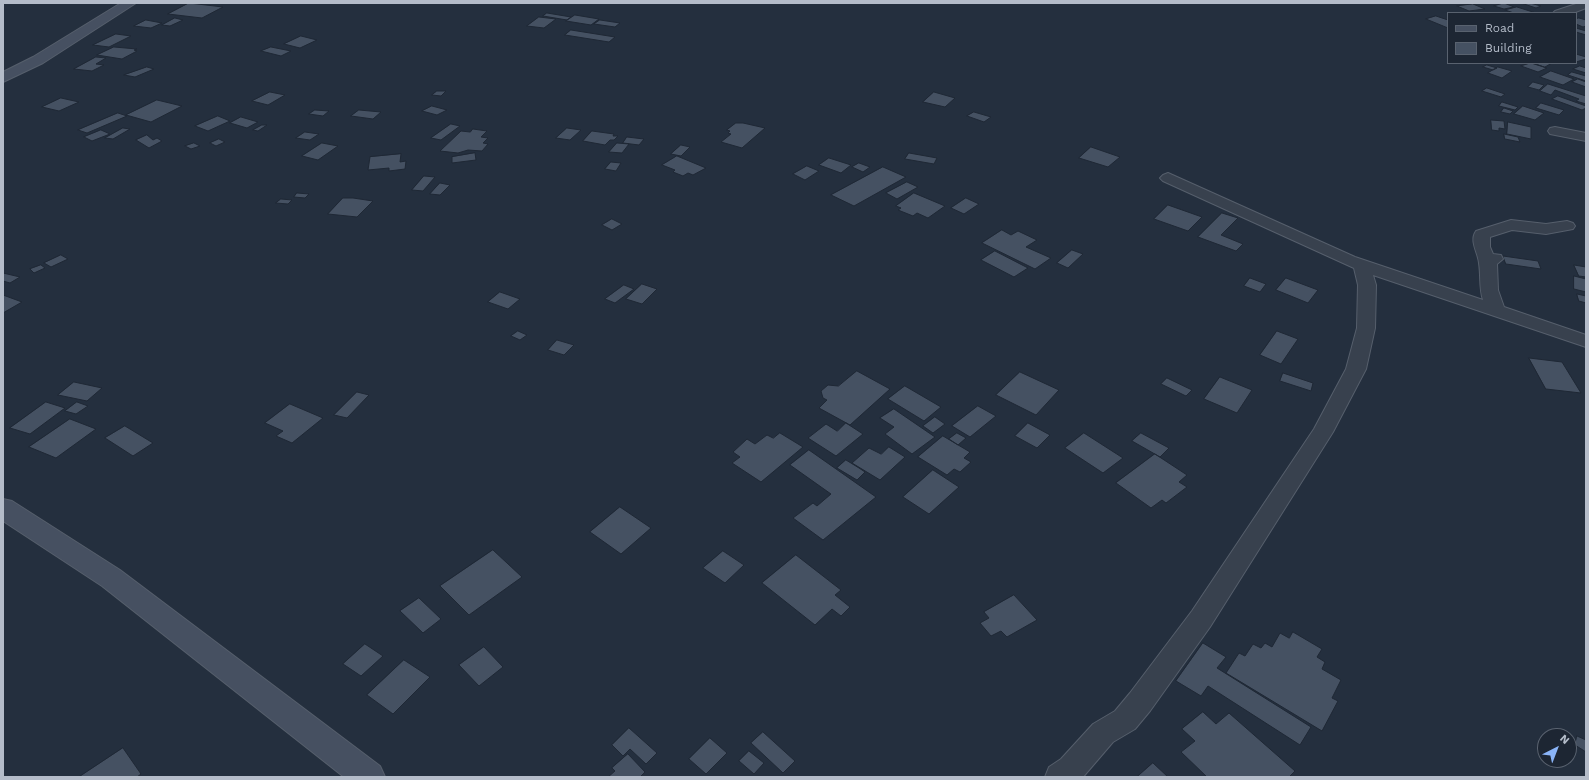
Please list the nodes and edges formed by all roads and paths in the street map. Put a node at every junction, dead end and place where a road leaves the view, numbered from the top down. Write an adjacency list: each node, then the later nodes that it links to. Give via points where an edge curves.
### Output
1 (130, 3): 4 (street, via 38,60)
2 (1586, 3): 3 (street, via 1579,8)
3 (1563, 12)
4 (3, 78)
5 (1555, 130): 6 (street)
6 (1586, 137)
7 (1168, 178): 9 (street)
8 (1567, 226): 10 (street, via 1546,229 1511,225 1482,234 1482,247 1492,260 1489,290)
9 (1362, 265): 10 (street); 14 (street, via 1367,285 1366,328 1356,369 1323,432 1201,619 1140,702 1125,720 1103,733 1072,769)
10 (1496, 311): 11 (street)
11 (1586, 341)
12 (3, 508): 13 (street, via 111,578)
13 (369, 777)
14 (1059, 777)

